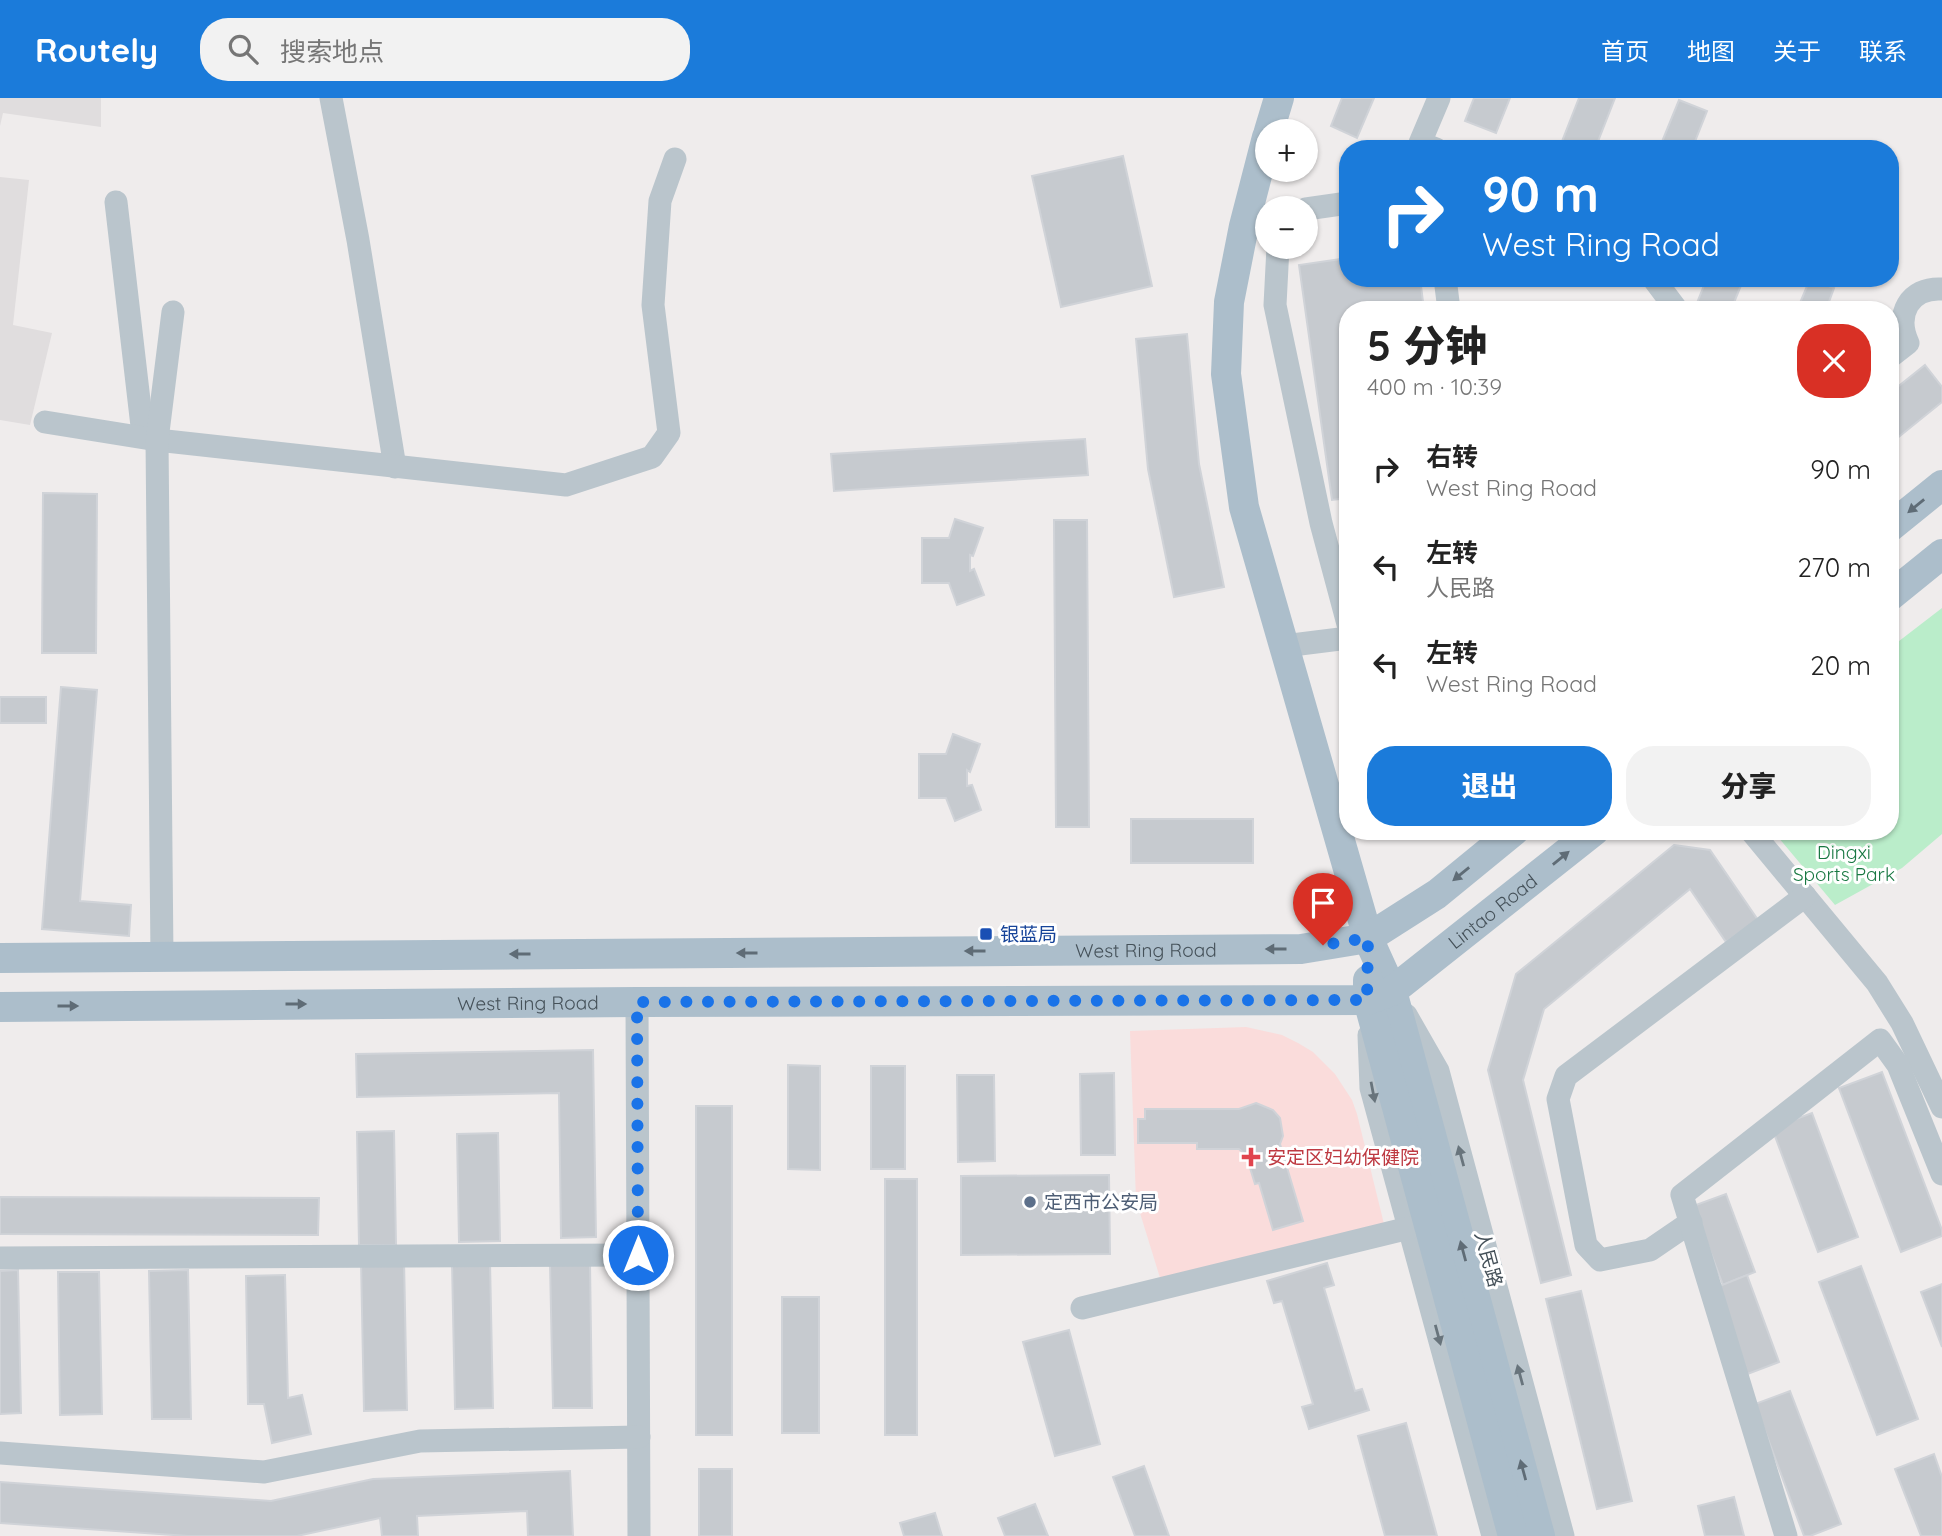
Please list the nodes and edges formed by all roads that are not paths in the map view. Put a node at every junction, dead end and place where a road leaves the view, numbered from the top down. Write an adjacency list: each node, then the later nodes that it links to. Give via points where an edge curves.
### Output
1 (331, 98): 17 (street)
2 (1279, 98): 4 (main road)
3 (1439, 98): 5 (street)
4 (1273, 119)
5 (1421, 140)
6 (675, 159): 17 (street, via 660,201 653,305 669,433 652,457 566,485)
7 (1255, 182): 24 (main road, 人民路, via 1229,302 1226,374 1244,506)
8 (116, 202): 16 (street, via 142,426)
9 (1339, 204): 10 (street)
10 (1318, 207)
11 (1277, 259): 22 (street, via 1275,305)
12 (1942, 289): 14 (street, via 1928,289 1910,301 1902,321 1908,343)
13 (173, 312): 16 (street)
14 (1899, 350)
15 (45, 422): 16 (street)
16 (157, 440): 17 (street); 32 (street)
17 (395, 467)
18 (1942, 485): 19 (main road, one-way to 19)
19 (1899, 520)
20 (1942, 554): 21 (main road)
21 (1899, 589)
22 (1339, 590)
23 (1339, 639): 24 (street)
24 (1284, 646): 25 (main road, 人民路)
25 (1339, 837)
26 (1340, 840): 31 (main road, 人民路)
27 (1503, 840): 31 (main road, one-way to 31, via 1437,894)
28 (1582, 840): 34 (main road, Lintao Road, one-way to 28)
29 (1758, 840): 30 (street)
30 (1805, 896): 37 (street, via 1877,983 1902,1023); 39 (street, via 1566,1076 1558,1100 1586,1245 1600,1260 1650,1250)
31 (1368, 938): 32 (main road, West Ring Road, one-way to 32, via 1301,948); 34 (main road, 人民路)
32 (162, 957): 33 (main road, West Ring Road)
33 (0, 958)
34 (1380, 995): 35 (main road, West Ring Road); 40 (street, 人民路, one-way to 40, via 1371,1088); 48 (main road, 人民路); 49 (main road, 人民路, one-way to 34); 50 (street, 人民路, one-way to 34, via 1438,1071)
35 (637, 1002): 36 (main road, West Ring Road, one-way to 35); 41 (street)
36 (0, 1007)
37 (1942, 1107)
38 (1942, 1174): 39 (street, via 1898,1065 1880,1040 1682,1195)
39 (1690, 1222): 51 (street)
40 (1409, 1228): 43 (street); 47 (street, 人民路, one-way to 47)
41 (638, 1255): 42 (street); 44 (street)
42 (0, 1258)
43 (1082, 1308)
44 (639, 1437): 45 (street, via 420,1441 264,1472); 46 (street)
45 (0, 1453)
46 (639, 1536)
47 (1493, 1536)
48 (1513, 1536)
49 (1541, 1536)
50 (1563, 1536)
51 (1786, 1536)

